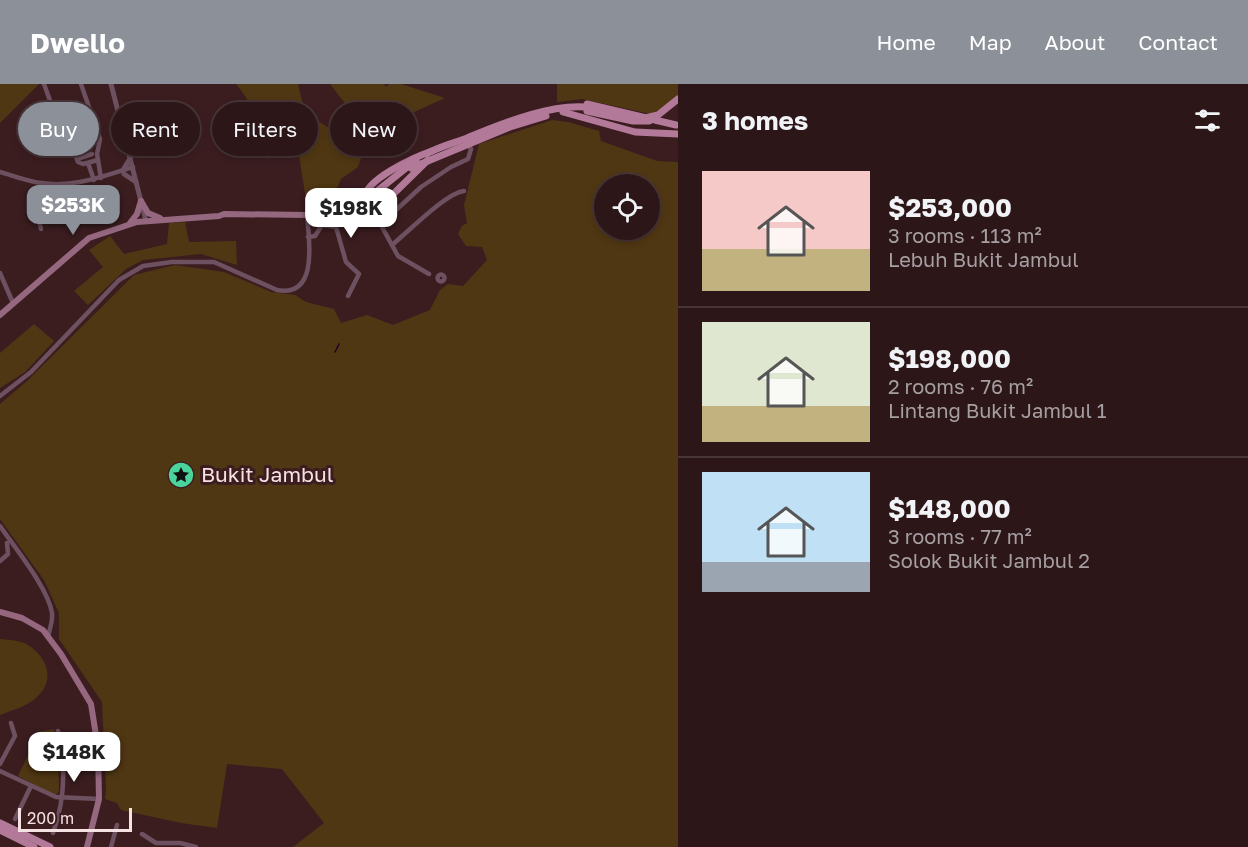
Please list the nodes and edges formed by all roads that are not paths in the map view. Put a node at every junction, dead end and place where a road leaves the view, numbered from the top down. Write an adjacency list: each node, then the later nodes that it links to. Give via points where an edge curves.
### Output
1 (44, 84): 14 (street, via 63,137 71,142)
2 (81, 84): 15 (street, via 100,140)
3 (111, 84): 13 (street)
4 (678, 99): 7 (main road, via 663,112 649,117 577,106)
5 (678, 105): 6 (main road, via 661,117 641,122 586,111)
6 (563, 112): 9 (main road, via 635,132); 10 (main road)
7 (527, 116): 8 (main road, bridge, via 557,106 587,104); 11 (main road)
8 (677, 126)
9 (678, 134)
10 (468, 144): 16 (main road); 36 (street, via 468,159 421,187 382,222)
11 (432, 151): 16 (main road, bridge, via 408,160 370,186 364,200 373,208 380,207); 29 (main road, via 366,200)
12 (86, 156): 14 (street)
13 (130, 157): 18 (street); 20 (street)
14 (77, 159): 17 (street)
15 (98, 160): 17 (street); 21 (street)
16 (428, 160): 29 (main road, via 407,171 357,210)
17 (88, 163): 22 (street)
18 (134, 170): 20 (street); 23 (street)
19 (0, 172): 24 (street, via 41,183)
20 (124, 172): 21 (street); 23 (street)
21 (101, 178): 22 (street)
22 (94, 180): 24 (street)
23 (137, 183): 28 (street)
24 (70, 184): 27 (street)
25 (111, 190): 27 (street)
26 (464, 191): 36 (street, via 441,204)
27 (70, 196): 34 (street, via 49,204 39,220)
28 (141, 201): 31 (main road, via 151,215); 32 (street); 33 (main road)
29 (343, 211): 30 (main road)
30 (307, 214): 31 (main road, via 230,213); 35 (street)
31 (163, 219): 32 (main road)
32 (146, 221): 33 (main road)
33 (130, 224): 40 (main road, via 90,238)
34 (41, 229)
35 (308, 237): 39 (street, via 315,237 322,225 336,227 346,262 359,274); 42 (street, via 306,277 289,291 267,286 214,262 154,263 131,272 31,372)
36 (392, 245): 38 (street, via 401,258)
37 (0, 273): 40 (street)
38 (438, 278)
39 (348, 297)
40 (14, 303): 41 (main road)
41 (0, 315)
42 (0, 396)
43 (0, 526): 44 (street)
44 (9, 543): 45 (street); 46 (street, via 8,554); 48 (street, via 50,604)
45 (0, 544)
46 (0, 561)
47 (0, 612): 48 (main road, via 29,621)
48 (48, 636): 55 (main road, via 91,704 98,748)
49 (11, 723): 51 (street, via 15,736)
50 (58, 731): 54 (street)
51 (0, 764)
52 (0, 771): 53 (street)
53 (31, 786): 54 (street); 56 (street)
54 (63, 798): 55 (street); 60 (street)
55 (99, 799): 65 (main road)
56 (15, 819)
57 (0, 823): 64 (main road)
58 (117, 825): 66 (street)
59 (0, 830): 63 (main road)
60 (53, 833)
61 (142, 834): 62 (street)
62 (155, 845): 67 (street, via 180,843)
63 (34, 847)
64 (50, 847)
65 (87, 847)
66 (111, 847)
67 (196, 847)

